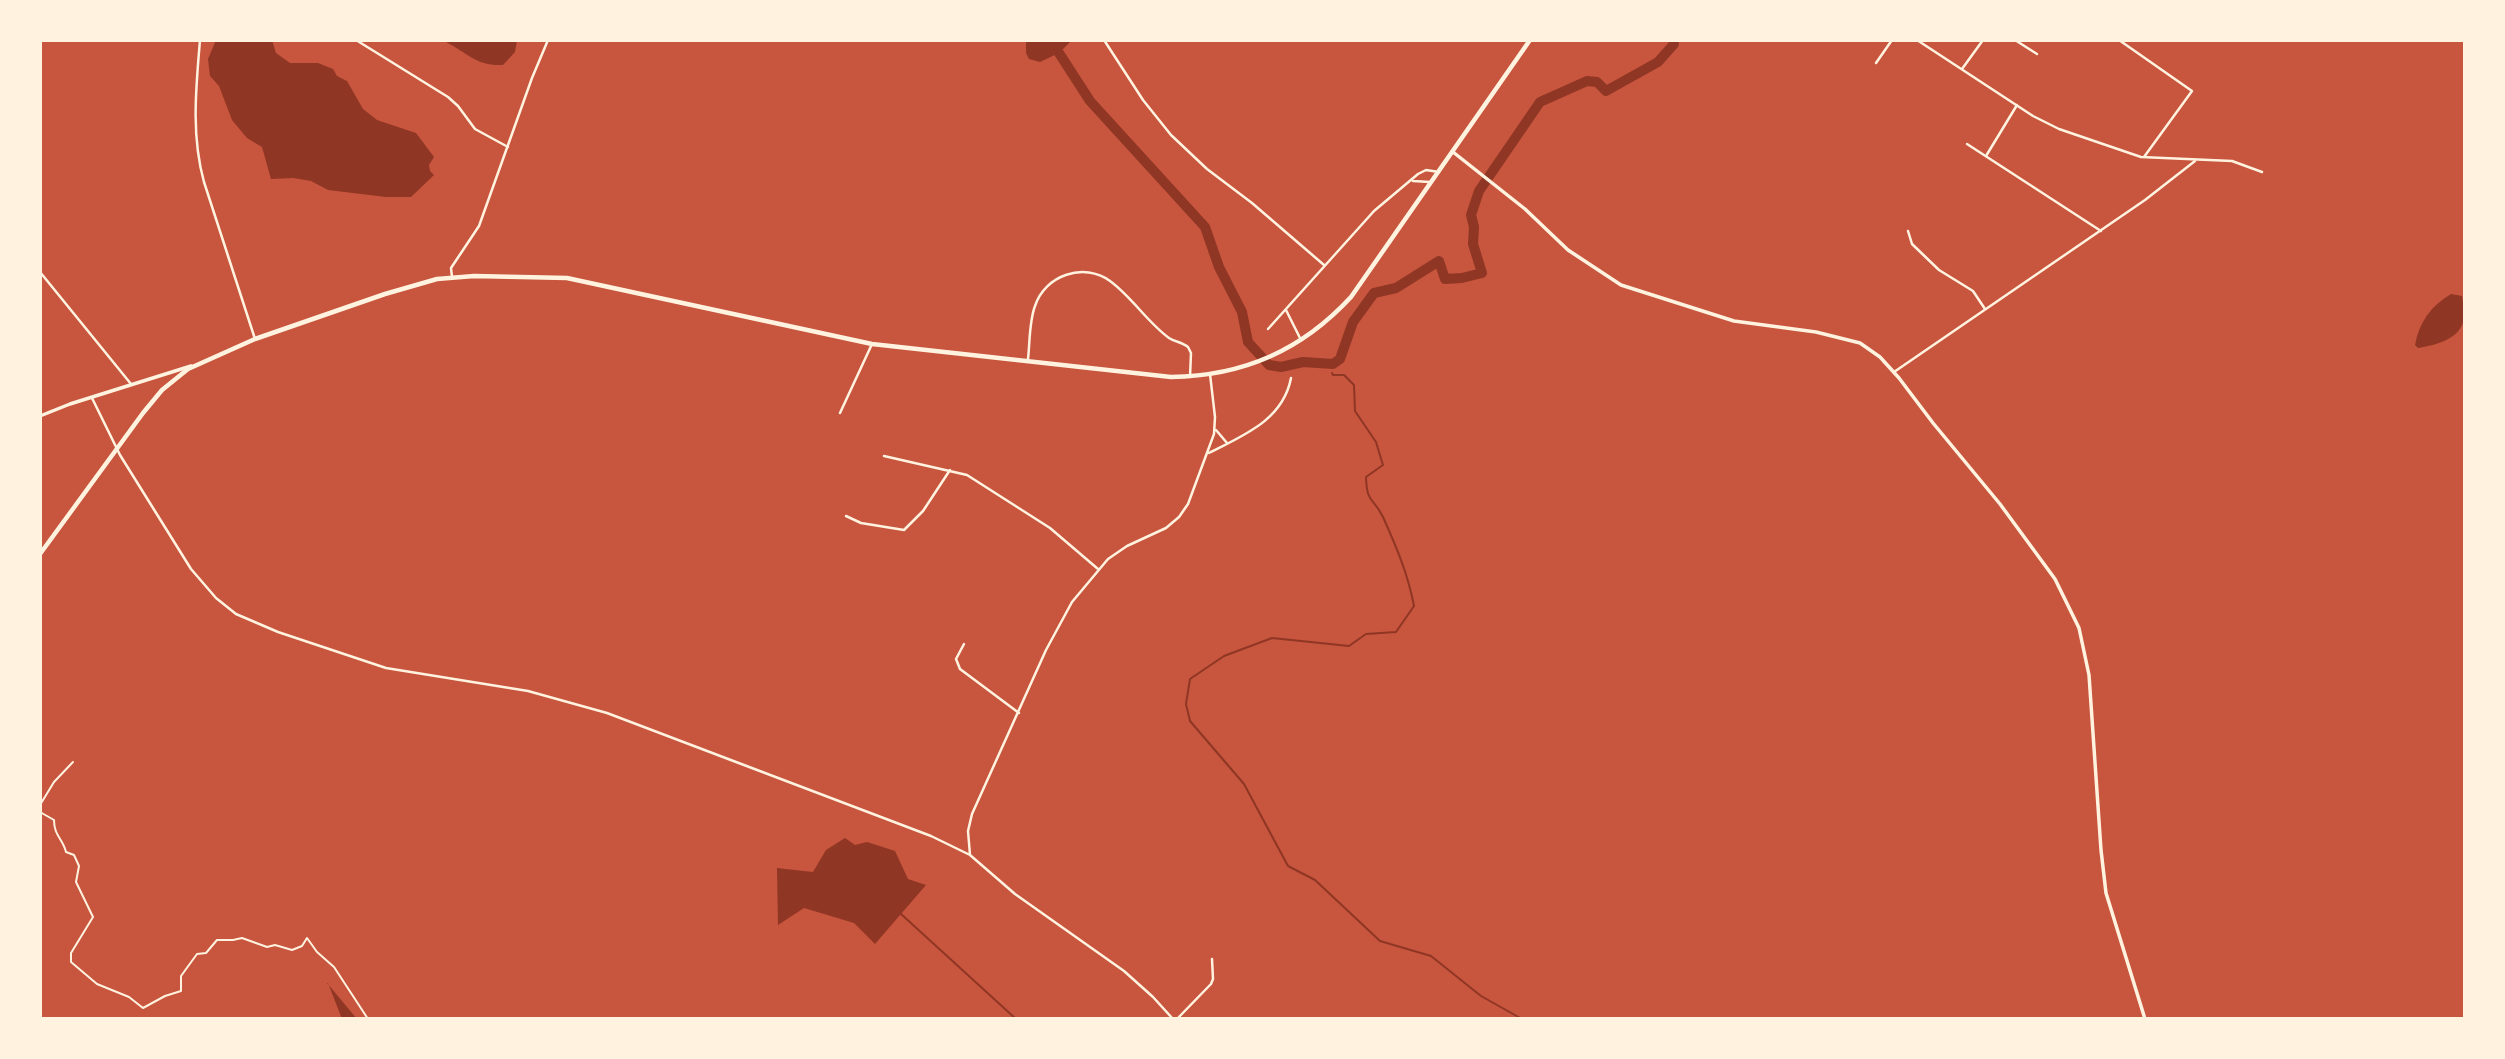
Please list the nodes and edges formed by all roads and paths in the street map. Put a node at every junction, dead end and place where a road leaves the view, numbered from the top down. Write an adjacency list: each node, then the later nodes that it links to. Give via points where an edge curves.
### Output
1 (200, 40): 33 (street, via 195,119 198,155)
2 (356, 40): 16 (street, via 448,97 475,129)
3 (548, 40): 16 (street)
4 (1104, 40): 27 (street, via 1171,135)
5 (1530, 40): 17 (highway)
6 (1892, 40): 12 (street)
7 (1917, 40): 13 (street)
8 (1983, 40): 13 (street)
9 (2015, 40): 11 (street)
10 (2119, 40): 19 (street, via 2192,91)
11 (2037, 54)
12 (1876, 63)
13 (1962, 69): 14 (street)
14 (2017, 105): 18 (street); 19 (street, via 2050,125)
15 (1967, 145): 18 (street)
16 (508, 147): 29 (street, via 480,226 451,268)
17 (1453, 152): 21 (highway); 38 (street, via 1568,250 1621,285 1734,321 1849,339 1880,357)
18 (1986, 156): 26 (street)
19 (2144, 157): 20 (street)
20 (2195, 161): 22 (street, via 2232,161); 26 (street)
21 (1439, 172): 23 (street, via 1426,170); 24 (highway)
22 (2262, 172)
23 (1410, 182): 24 (street); 27 (street, via 1374,211)
24 (1432, 183): 34 (highway, via 1351,297)
25 (1908, 231): 30 (street, via 1912,244 1939,270 1973,291)
26 (2101, 231): 30 (street)
27 (1324, 265): 31 (street)
28 (40, 272): 42 (street)
29 (452, 277): 33 (highway, via 386,293); 35 (highway, via 567,278)
30 (1985, 309): 38 (street)
31 (1286, 310): 32 (street); 34 (street)
32 (1268, 330)
33 (255, 339): 37 (highway)
34 (1302, 341): 39 (highway, via 1259,361)
35 (872, 344): 36 (highway); 44 (street)
36 (1028, 360): 40 (highway); 40 (street, via 1034,306 1041,293 1058,277 1083,272 1110,281 1168,338 1188,347)
37 (197, 363): 42 (street); 48 (highway, via 162,390)
38 (1894, 372): 64 (street, via 2035,550 2075,618 2089,676 2106,893)
39 (1210, 374): 40 (highway); 46 (street)
40 (1190, 377)
41 (1292, 378): 47 (street, via 1288,395 1274,414)
42 (131, 384): 43 (street)
43 (91, 397): 45 (street); 48 (street)
44 (840, 413)
45 (40, 416)
46 (1215, 428): 47 (street); 49 (street)
47 (1227, 443): 49 (street)
48 (117, 449): 53 (highway); 60 (street, via 199,579 224,606 251,622 386,668 528,691 607,713)
49 (1209, 453): 54 (street, via 1179,517 1162,531 1121,550)
50 (884, 456): 51 (street)
51 (950, 470): 52 (street, via 904,530); 54 (street, via 967,475 1030,515)
52 (846, 516)
53 (40, 554)
54 (1098, 569): 56 (street, via 1062,618)
55 (964, 644): 56 (street, via 956,659 960,669)
56 (1019, 713): 60 (street, via 972,814)
57 (73, 762): 58 (path)
58 (40, 805)
59 (40, 813): 62 (path, via 54,820 58,839 79,866 76,883 93,917 71,953 71,962 97,984 143,1008 181,990 181,976 197,954 206,953 218,940 242,938 292,950 307,938 334,967)
60 (970, 855): 63 (street, via 1015,894 1124,971)
61 (1213, 959): 63 (street, via 1211,984)
62 (368, 1019)
63 (1175, 1019)
64 (2145, 1019)

